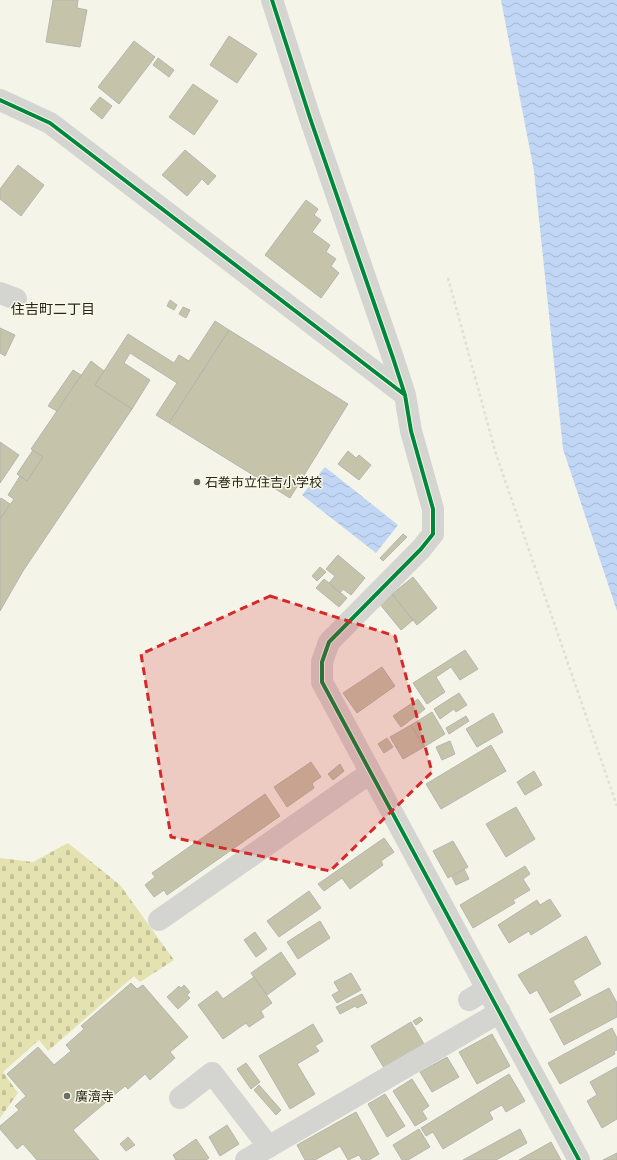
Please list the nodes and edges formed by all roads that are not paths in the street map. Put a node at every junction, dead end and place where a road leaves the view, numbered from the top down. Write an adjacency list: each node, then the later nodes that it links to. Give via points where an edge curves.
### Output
1 (272, 0): 3 (street)
2 (0, 100): 3 (street, via 50,123)
3 (406, 402): 4 (street, via 411,431 433,509 433,534 329,642 322,662 322,682)
4 (370, 773): 5 (street); 6 (street)
5 (159, 920)
6 (487, 989): 7 (street); 8 (street)
7 (469, 1000)
8 (500, 1012): 10 (street); 12 (street)
9 (180, 1098): 10 (street, via 212,1073)
10 (269, 1147): 11 (street)
11 (246, 1160)
12 (579, 1160)

